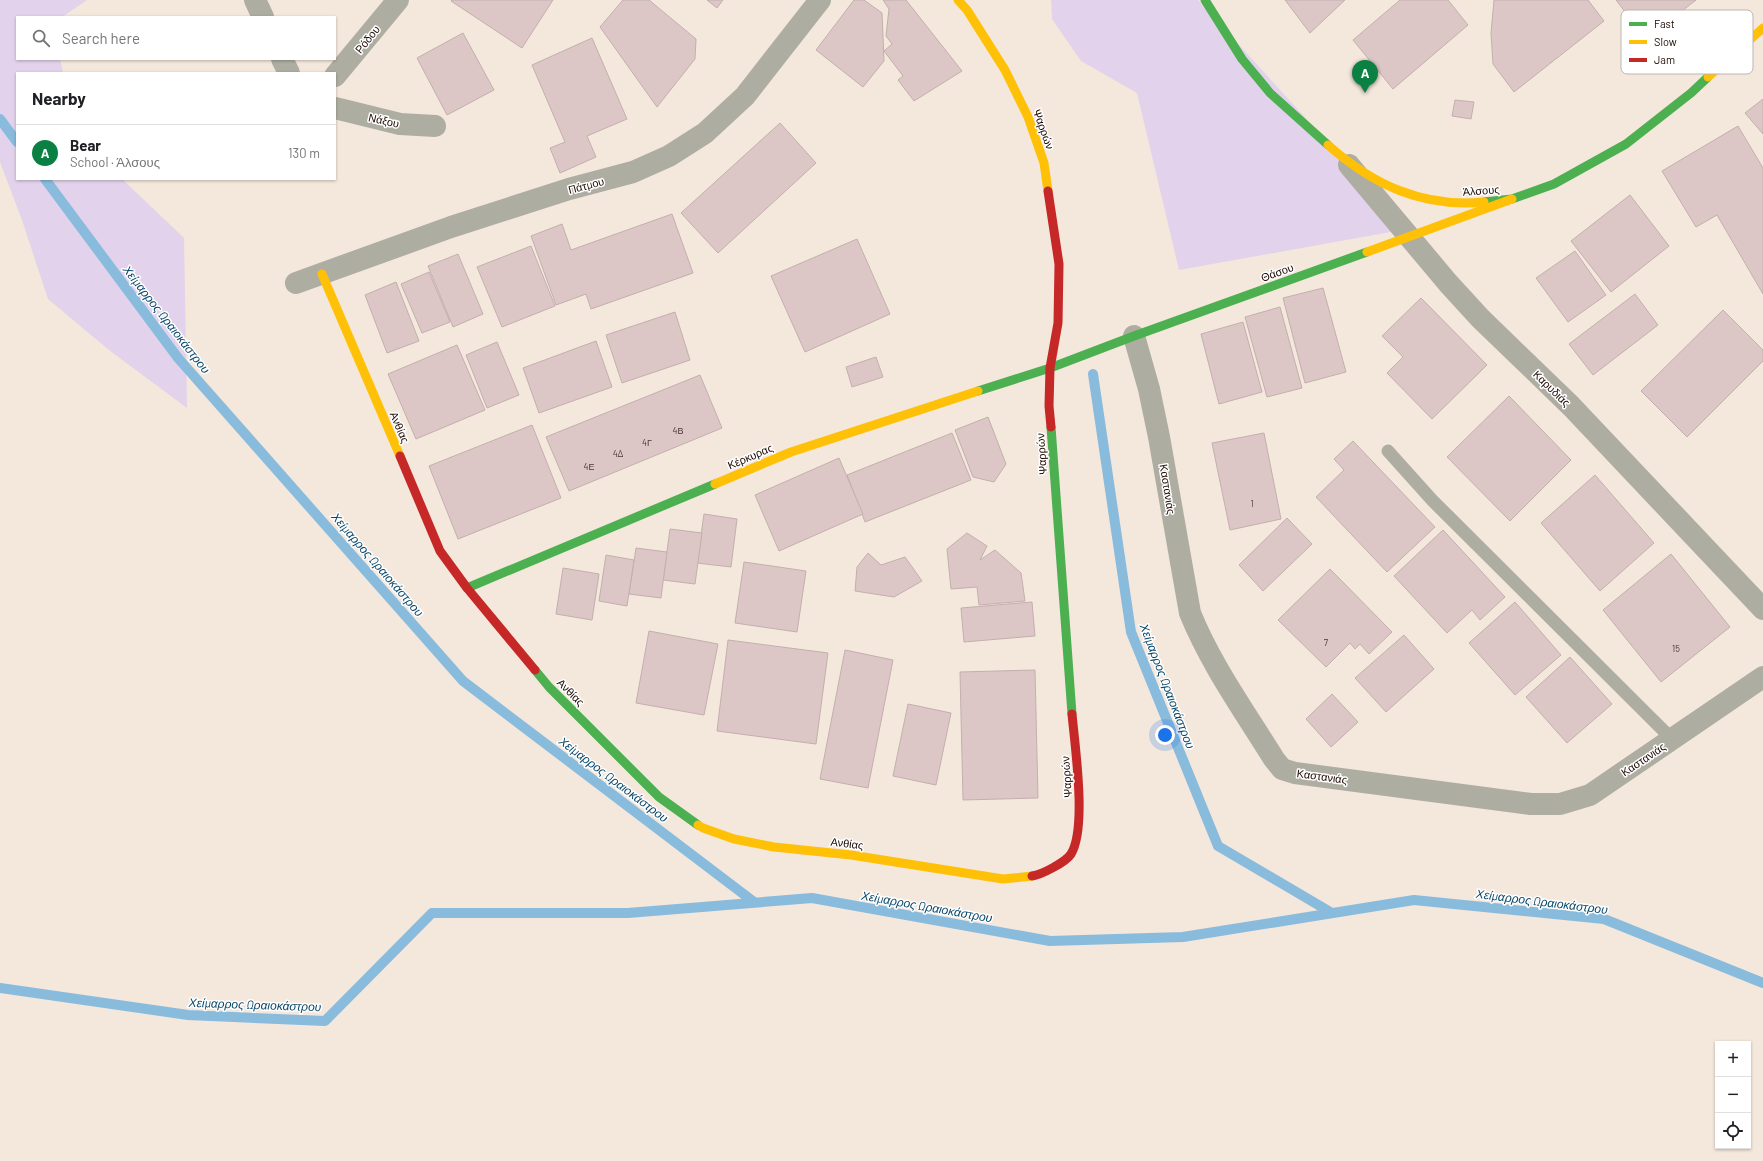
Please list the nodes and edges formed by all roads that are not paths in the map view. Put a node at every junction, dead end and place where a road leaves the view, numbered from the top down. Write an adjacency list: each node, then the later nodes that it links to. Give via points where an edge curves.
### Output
1 (254, 0): 6 (street)
2 (398, 0): 12 (street, Ρόδου)
3 (820, 0): 18 (street, Πάτμου, via 745,96 705,133 669,156 633,172 569,189 450,227)
4 (958, 0): 21 (street, Ψαρρών, via 1005,70 1028,117 1044,164 1059,264 1058,323)
5 (1205, 0): 15 (street, Άλσους, via 1242,59 1270,93)
6 (262, 16)
7 (1763, 28): 8 (street, Άλσους)
8 (1753, 37)
9 (282, 60): 10 (street)
10 (288, 72)
11 (1712, 74): 16 (street, Άλσους, via 1626,144 1554,184)
12 (336, 75)
13 (336, 108): 14 (street, Νάξου, via 400,124)
14 (434, 126)
15 (1346, 161): 16 (street, Άλσους, via 1382,184 1430,200 1463,204); 17 (street, Καρυδιάς)
16 (1512, 199): 17 (street, Θάσου)
17 (1409, 237): 20 (street, Θάσου); 24 (street, Καρυδιάς, via 1480,318 1571,406)
18 (322, 274): 19 (street, Πάτμου); 23 (street, Ανθίας, via 440,551)
19 (296, 283)
20 (1134, 336): 21 (street, Θάσου); 26 (street, Καστανιάς, via 1159,437 1190,613 1198,634 1282,769 1295,773 1530,804 1560,804 1590,795)
21 (1050, 368): 23 (street, Κέρκυρας, via 791,452); 27 (street, Ψαρρών, via 1049,406 1080,818 1078,836 1071,856 1035,876)
22 (1388, 451): 26 (lane, via 1432,500)
23 (467, 588): 27 (street, Ανθίας, via 549,687 659,797 703,828 734,839 774,847 851,855)
24 (1763, 610)
25 (1763, 678): 26 (street, Καστανιάς)
26 (1672, 739)
27 (1003, 879)

